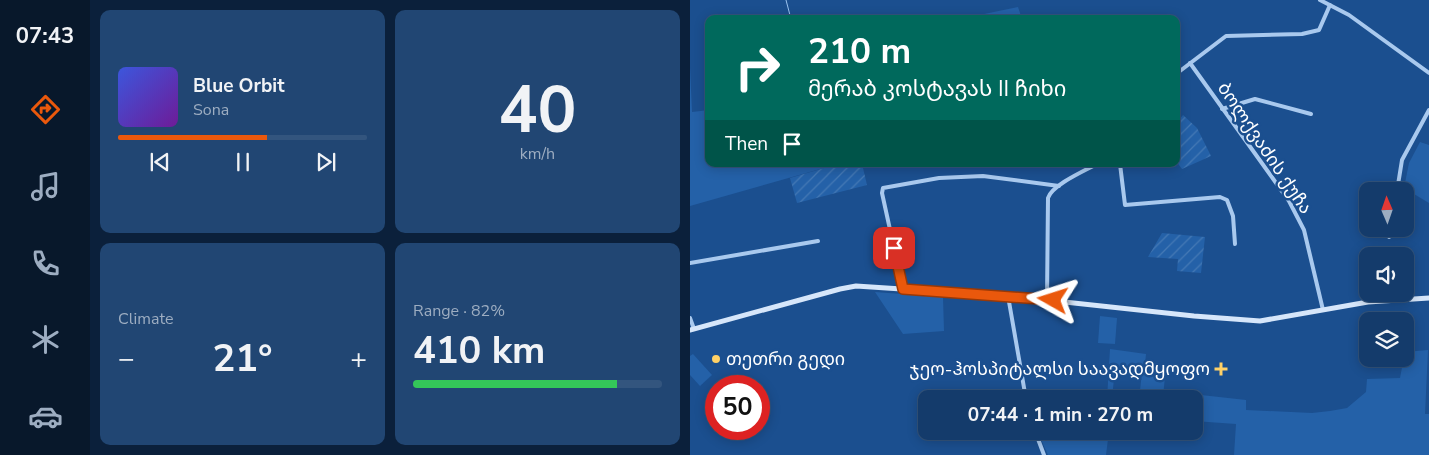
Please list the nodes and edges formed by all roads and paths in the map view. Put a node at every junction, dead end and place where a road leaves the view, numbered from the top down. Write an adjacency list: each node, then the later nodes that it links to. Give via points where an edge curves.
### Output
1 (1320, 0): 2 (street)
2 (1330, 5): 3 (street, via 1319,30 1302,34 1226,36); 5 (street, via 1349,15)
3 (1190, 63): 4 (street); 6 (street, ბოლქვაძის ქუჩა)
4 (1180, 71)
5 (1429, 73)
6 (1222, 109): 8 (street, via 1255,99); 20 (street, ბოლქვაძის ქუჩა, via 1289,201 1304,230)
7 (1429, 110): 11 (street, via 1402,160)
8 (1311, 114)
9 (1092, 167): 12 (street)
10 (1120, 167): 14 (street, via 1125,205 1220,197 1227,200 1233,216)
11 (1398, 182)
12 (1059, 186): 16 (street, via 982,176 939,178 883,188); 19 (street, via 1049,193 1048,198)
13 (818, 241): 15 (street)
14 (1236, 244)
15 (690, 263)
16 (903, 289): 17 (main road); 22 (main road, via 856,286)
17 (1008, 296): 19 (main road); 23 (street)
18 (1429, 298): 20 (main road, via 1368,302)
19 (1047, 300): 20 (main road, via 1260,321)
20 (1323, 310)
21 (690, 320): 22 (street)
22 (691, 328)
23 (1024, 390)
24 (1038, 440): 25 (street)
25 (1044, 455)

